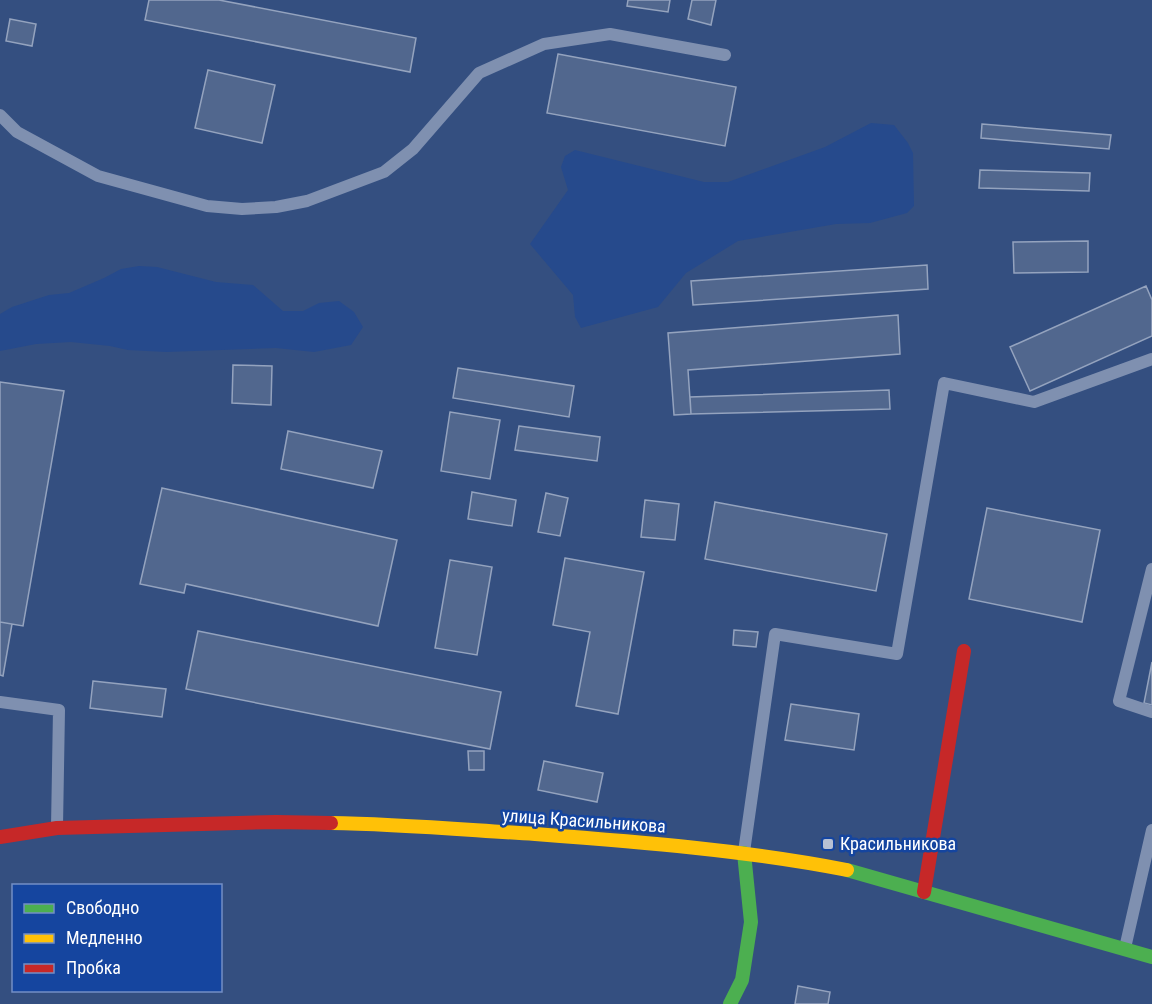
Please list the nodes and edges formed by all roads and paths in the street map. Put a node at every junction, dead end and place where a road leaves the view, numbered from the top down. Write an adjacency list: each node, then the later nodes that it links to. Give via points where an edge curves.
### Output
1 (725, 56): 2 (lane, via 610,34 544,44 479,73 413,149 384,172 307,201 276,207 207,206 98,176 16,132)
2 (0, 115)
3 (1152, 359): 11 (lane, via 1035,402 944,383 897,654 775,634)
4 (1152, 568): 7 (lane, via 1119,701)
5 (963, 651): 12 (main road)
6 (0, 702): 8 (lane, via 59,710)
7 (1152, 712)
8 (57, 828): 10 (main road, улица Красильникова); 11 (main road, улица Красильникова, via 276,822 382,824 661,843)
9 (1152, 830): 13 (lane)
10 (0, 837)
11 (744, 853): 12 (main road, улица Красильникова, via 855,872); 15 (main road, via 752,922 741,980)
12 (924, 892): 13 (main road, улица Красильникова)
13 (1125, 949): 14 (main road, улица Красильникова)
14 (1152, 957)
15 (730, 1004)

